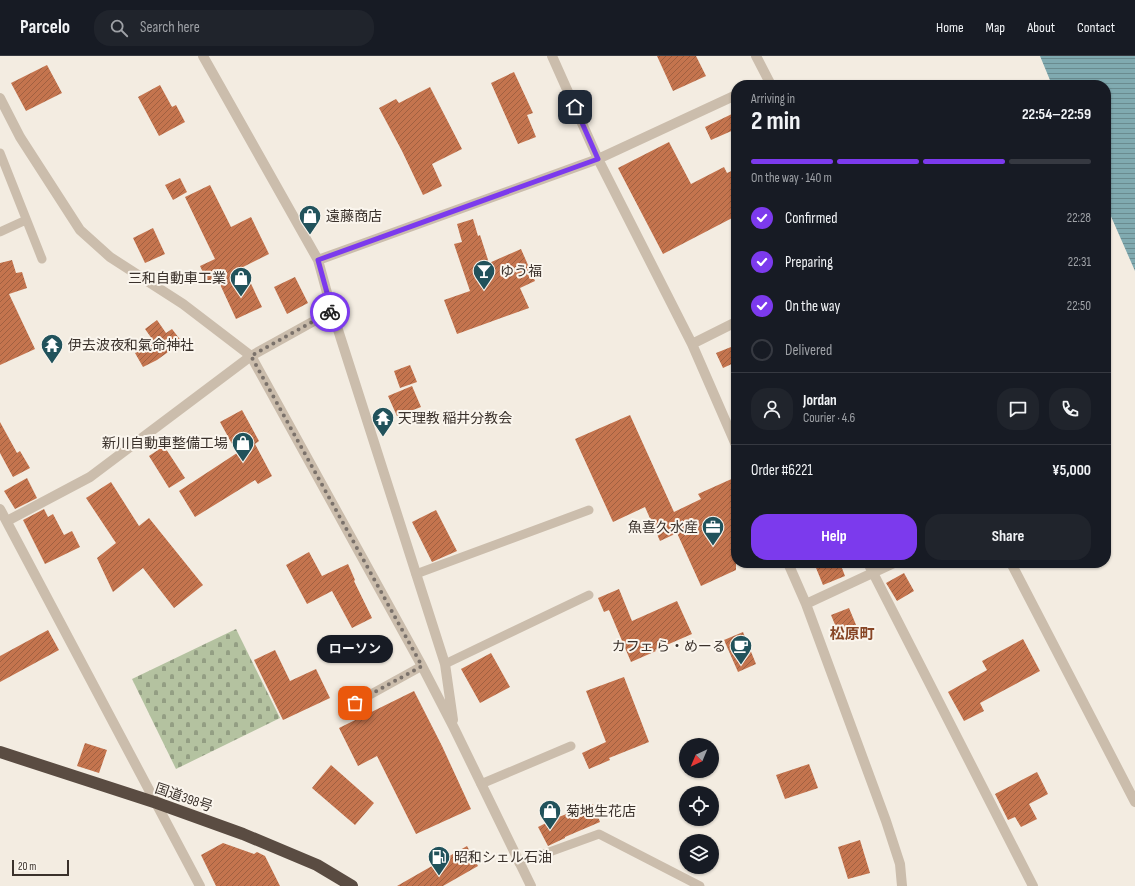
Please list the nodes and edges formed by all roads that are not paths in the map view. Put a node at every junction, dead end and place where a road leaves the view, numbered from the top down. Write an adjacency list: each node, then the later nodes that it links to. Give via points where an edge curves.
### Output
1 (203, 56): 12 (street)
2 (552, 56): 8 (street)
3 (756, 56): 4 (street)
4 (768, 80)
5 (731, 97): 8 (street)
6 (1, 104): 16 (street, via 80,230 110,257 183,304)
7 (0, 153): 9 (lane)
8 (598, 159): 12 (street); 15 (street)
9 (26, 220): 10 (lane); 11 (lane)
10 (0, 232)
11 (42, 259)
12 (318, 260): 13 (street)
13 (332, 311): 16 (street); 26 (street)
14 (731, 324): 15 (street)
15 (692, 344): 17 (street)
16 (251, 356): 20 (street, via 90,477); 30 (street)
17 (731, 433)
18 (0, 509): 20 (street)
19 (589, 510): 26 (lane)
20 (7, 521): 37 (street)
21 (790, 568): 28 (street)
22 (870, 568): 25 (street)
23 (884, 568): 25 (street)
24 (1014, 568): 36 (street)
25 (873, 573): 28 (street); 44 (street)
26 (416, 574): 29 (street)
27 (589, 595): 29 (lane)
28 (806, 604): 43 (street, via 886,821 900,864)
29 (445, 664): 32 (street)
30 (422, 666): 31 (lane); 32 (street)
31 (355, 703)
32 (454, 728): 35 (street)
33 (571, 746): 35 (lane)
34 (0, 752): 37 (highway, 国道398号)
35 (481, 784): 38 (street)
36 (1135, 802)
37 (157, 803): 39 (street); 40 (highway, 国道398号, via 243,834 317,865)
38 (519, 863): 41 (street); 42 (lane, via 599,834)
39 (200, 886)
40 (352, 886)
41 (531, 886)
42 (700, 886)
43 (902, 886)
44 (1033, 886)

